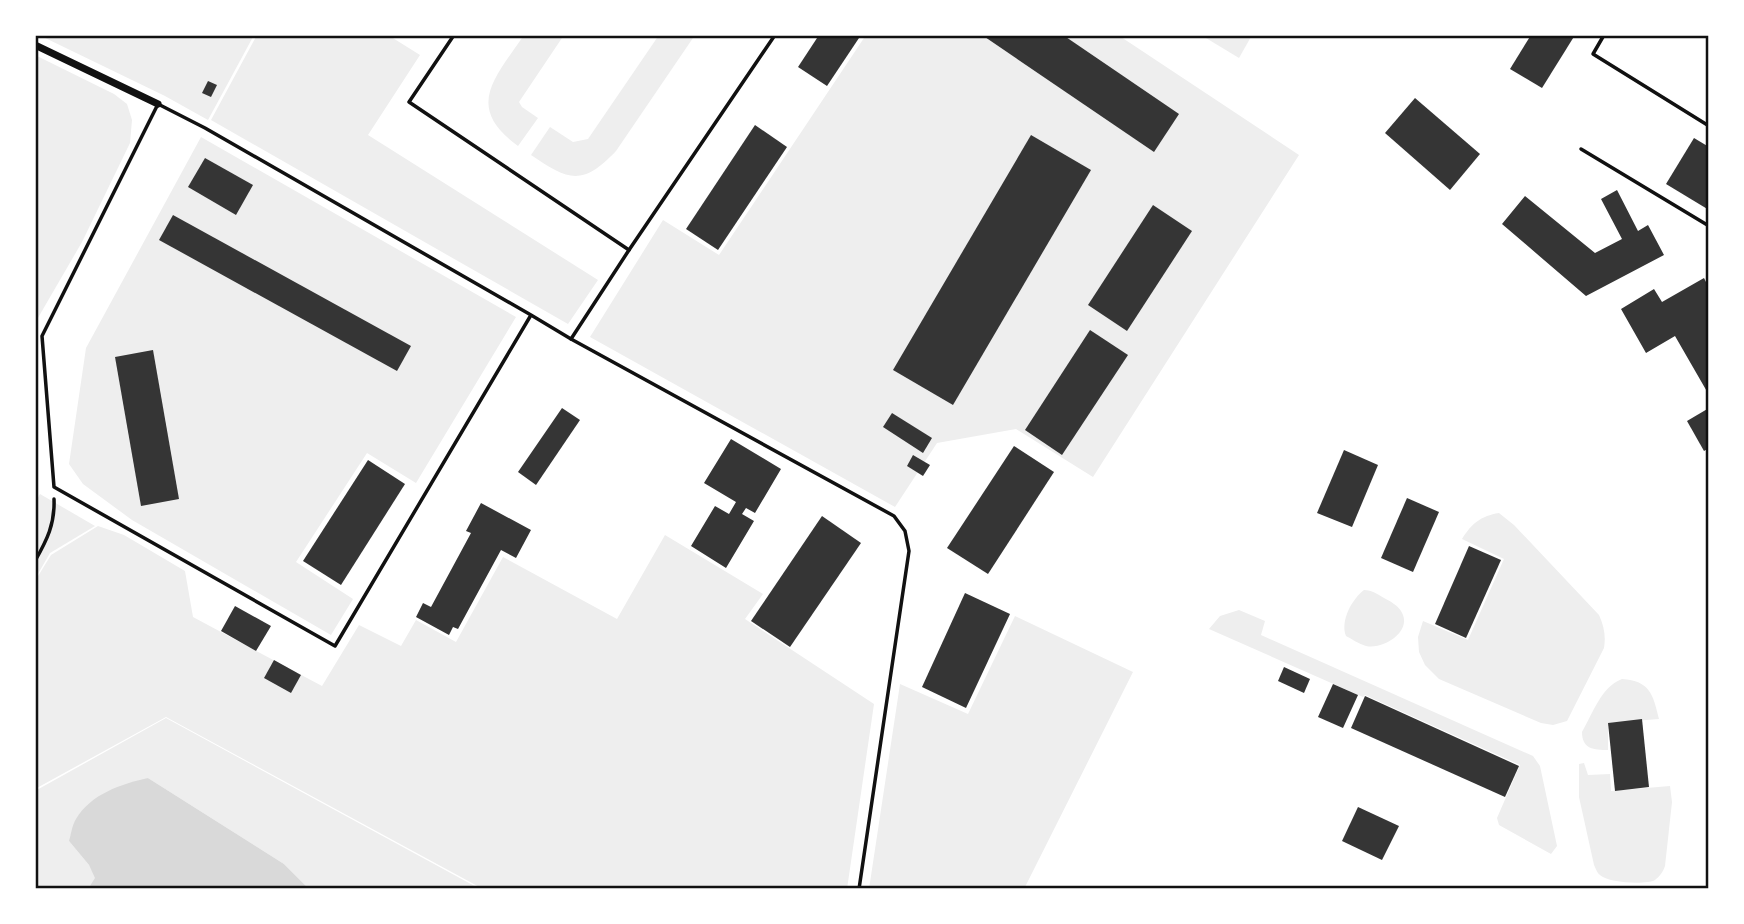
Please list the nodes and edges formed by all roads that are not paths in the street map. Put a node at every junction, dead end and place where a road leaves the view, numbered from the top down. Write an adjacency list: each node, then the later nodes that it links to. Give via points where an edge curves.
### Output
1 (454, 35): 9 (lane, via 409,102)
2 (775, 35): 9 (lane)
3 (1604, 35): 6 (lane, via 1593,54)
4 (35, 45): 5 (street)
5 (158, 104): 10 (lane); 10 (lane, via 42,336 54,486 335,646)
6 (1709, 126)
7 (1581, 149): 8 (lane)
8 (1709, 226)
9 (629, 250): 11 (lane)
10 (531, 315): 11 (lane)
11 (571, 339): 12 (lane, via 894,516 905,531 909,551)
12 (859, 889)

